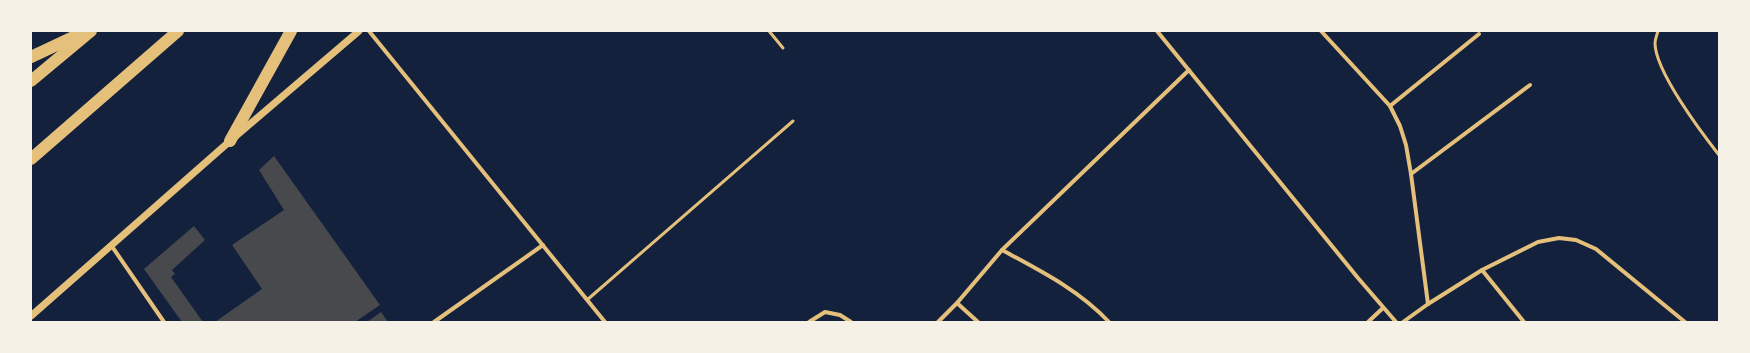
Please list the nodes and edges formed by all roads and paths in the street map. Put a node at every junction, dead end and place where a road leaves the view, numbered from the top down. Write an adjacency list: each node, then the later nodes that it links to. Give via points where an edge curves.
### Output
1 (86, 31): 13 (highway)
2 (91, 31): 15 (highway)
3 (178, 31): 21 (highway)
4 (291, 31): 19 (highway)
5 (359, 31): 19 (street)
6 (369, 31): 24 (street)
7 (769, 31): 12 (lane)
8 (1157, 31): 14 (street)
9 (1321, 31): 17 (street)
10 (1658, 31): 20 (lane, via 1655,42 1657,55 1665,74 1687,111)
11 (1479, 34): 17 (street)
12 (783, 48)
13 (31, 57)
14 (1188, 70): 25 (street); 30 (street)
15 (31, 81)
16 (1530, 85): 22 (street)
17 (1390, 106): 22 (street, via 1406,145)
18 (793, 121): 27 (lane)
19 (230, 141): 23 (street)
20 (1719, 155)
21 (31, 160)
22 (1411, 174): 29 (street)
23 (111, 244): 31 (street); 32 (street)
24 (543, 246): 27 (street); 33 (street)
25 (1002, 250): 28 (street); 39 (street, via 1079,294)
26 (1482, 270): 29 (street); 43 (street); 44 (street, via 1538,242 1559,238 1576,240 1596,249)
27 (587, 300): 34 (street)
28 (957, 303): 37 (street); 38 (street)
29 (1428, 304): 42 (street)
30 (1383, 308): 40 (street); 41 (street)
31 (31, 316)
32 (164, 322)
33 (434, 322)
34 (605, 322)
35 (809, 322): 36 (street, via 825,312)
36 (852, 322)
37 (938, 322)
38 (978, 322)
39 (1110, 322)
40 (1368, 322)
41 (1396, 322)
42 (1403, 322)
43 (1524, 322)
44 (1685, 322)

